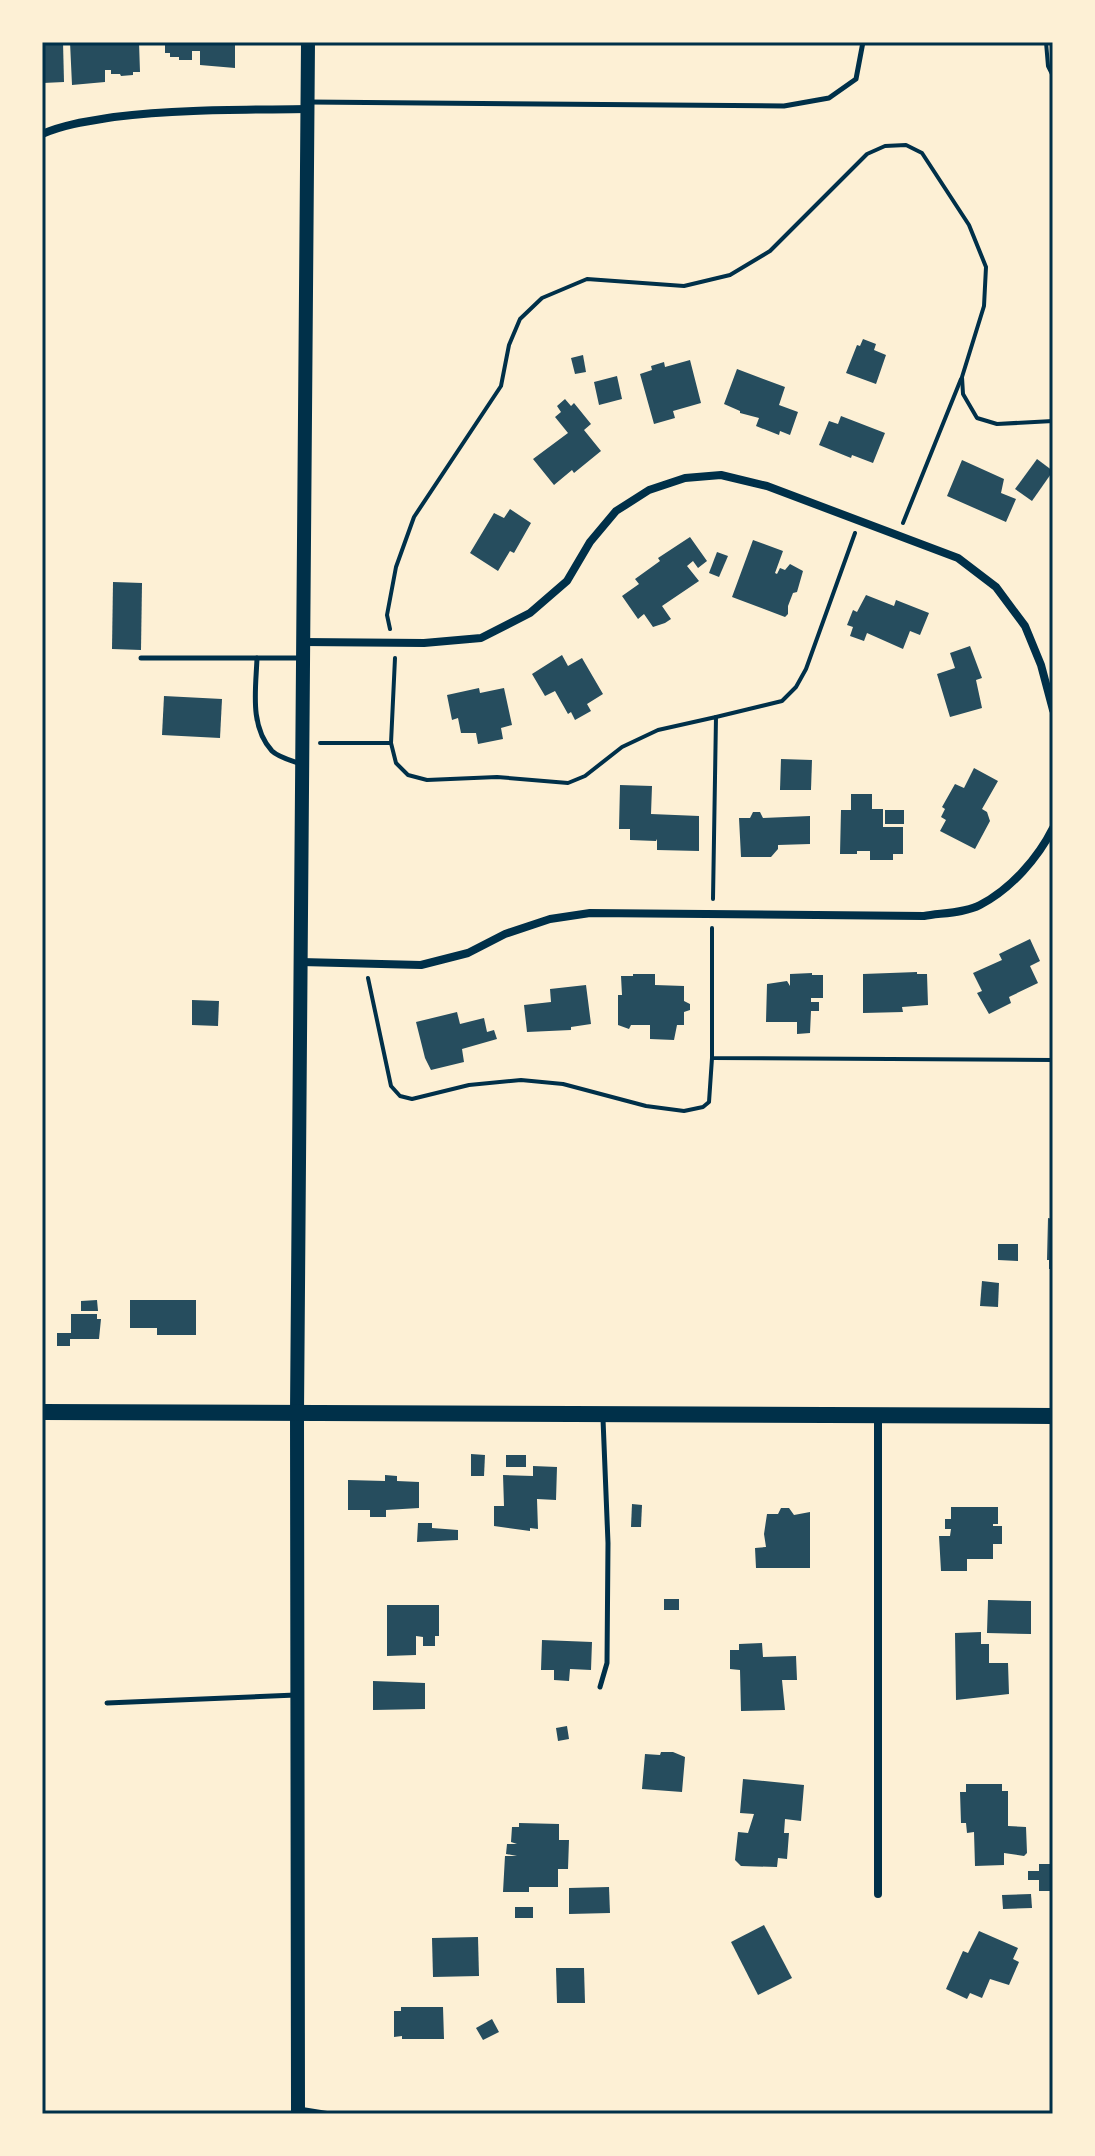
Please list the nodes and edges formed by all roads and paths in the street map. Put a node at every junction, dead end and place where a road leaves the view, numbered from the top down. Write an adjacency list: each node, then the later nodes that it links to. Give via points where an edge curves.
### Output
1 (308, 42): 5 (street)
2 (863, 42): 5 (lane, via 856,79 829,98 784,106)
3 (1046, 42): 4 (path)
4 (1053, 76)
5 (308, 106): 6 (street, via 139,114); 11 (street)
6 (42, 134)
7 (962, 377): 8 (path, via 963,394 977,418 997,424); 10 (path); 12 (path, via 984,306 986,267 969,225 922,153 906,145 867,154 770,251 730,275 684,286 587,279 542,298 520,319 501,386 414,517 396,567 387,615)
8 (1053, 421)
9 (859, 521): 10 (street); 12 (street, via 767,486 721,475 685,478 649,490 616,511 567,581 530,613 481,638); 17 (path, via 796,687 782,701)
10 (898, 536): 16 (street, via 958,558 996,587 1025,626)
11 (303, 642): 12 (street); 15 (street)
12 (392, 643): 18 (path, via 391,743)
13 (141, 658): 14 (lane)
14 (257, 658): 15 (lane); 19 (lane, via 255,712 264,738 273,753)
15 (303, 658): 18 (street)
16 (1053, 710)
17 (716, 717)
18 (302, 743): 19 (street)
19 (302, 764): 21 (street)
20 (1053, 828): 22 (street, via 1042,851 979,906 924,916 590,913 550,919 468,953 421,965)
21 (301, 962): 22 (street); 25 (street)
22 (367, 963): 23 (path, via 391,1086 400,1096 412,1099 469,1085 521,1080 684,1111 709,1102)
23 (712, 1058)
24 (42, 1412): 25 (main road)
25 (297, 1412): 26 (main road); 30 (street)
26 (602, 1414): 27 (main road); 29 (lane, via 608,1543 607,1663)
27 (878, 1415): 28 (main road); 32 (street)
28 (1053, 1416)
29 (600, 1687)
30 (297, 1695): 31 (lane); 33 (street)
31 (107, 1703)
32 (878, 1894)
33 (298, 2112): 34 (lane)
34 (330, 2114)

